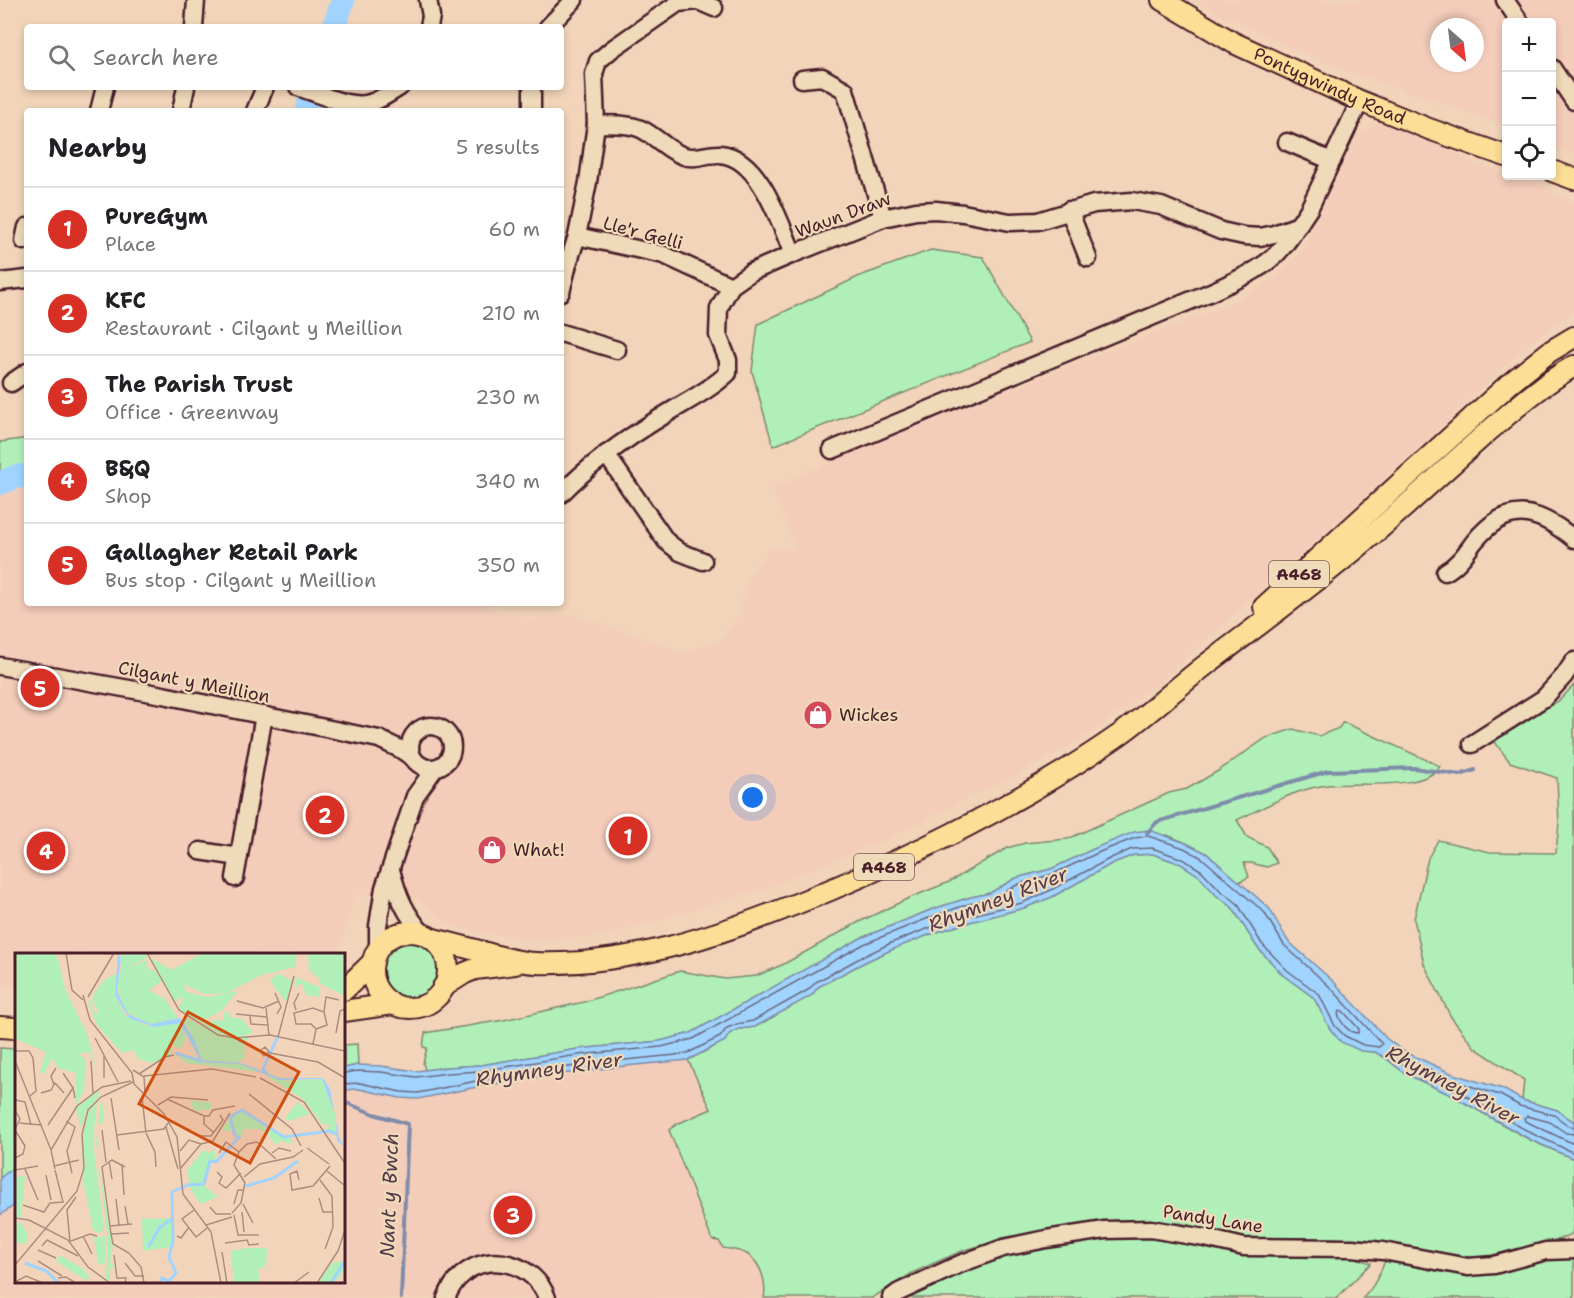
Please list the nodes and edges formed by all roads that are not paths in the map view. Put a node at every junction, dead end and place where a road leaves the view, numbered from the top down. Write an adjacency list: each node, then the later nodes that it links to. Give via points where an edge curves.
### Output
1 (196, 0): 8 (street)
2 (428, 0): 9 (street)
3 (574, 0): 10 (street)
4 (1162, 0): 19 (main road, Pontygwindy Road, via 1234,44)
5 (1505, 0): 7 (street)
6 (714, 8): 26 (street, via 698,1 678,3 598,61 594,74)
7 (1517, 18)
8 (194, 24)
9 (429, 24)
10 (551, 24)
11 (1554, 72): 20 (street)
12 (802, 78): 33 (street, via 822,77 844,90)
13 (104, 90): 22 (street)
14 (185, 90): 23 (street)
15 (264, 90): 24 (street)
16 (308, 90): 21 (street, via 346,102)
17 (397, 90): 21 (street)
18 (532, 90): 25 (street)
19 (1360, 101): 28 (main road, Pontygwindy Road); 29 (street)
20 (1574, 101)
21 (385, 104)
22 (100, 108)
23 (182, 108)
24 (256, 108)
25 (532, 108)
26 (596, 124): 35 (street); 36 (street, via 640,129 683,156 721,154 737,160 754,173)
27 (1287, 142): 29 (street)
28 (1502, 155)
29 (1332, 161): 34 (street)
30 (1556, 173): 31 (main road)
31 (1574, 179)
32 (1069, 210): 33 (street, Waun Draw, via 1038,220 1011,222 936,210); 34 (street, Waun Draw, via 1132,201 1161,206 1221,231 1244,236 1260,237); 37 (street)
33 (883, 218): 36 (street, Waun Draw)
34 (1299, 225): 48 (street, via 1281,249 1256,270 1211,292)
35 (577, 236): 39 (street); 41 (street, Lle'r Gelli, via 664,255)
36 (793, 254): 41 (street, Waun Draw, via 751,272)
37 (1088, 258)
38 (24, 279): 40 (street)
39 (564, 280)
40 (0, 282)
41 (731, 286): 49 (street, via 719,308 718,335 728,360 728,373)
42 (564, 334): 44 (street)
43 (1574, 337): 56 (main road, A468, via 1508,385 1303,570)
44 (617, 351)
45 (1574, 366): 56 (main road, A468, via 1515,407 1357,548)
46 (24, 374): 47 (street)
47 (11, 383)
48 (832, 450)
49 (606, 454): 50 (street); 52 (street, via 666,541 680,552)
50 (564, 491)
51 (1574, 539): 53 (street, via 1543,519 1526,513 1508,514 1487,527 1453,568)
52 (703, 561)
53 (1445, 572)
54 (1574, 661): 60 (street, via 1544,698)
55 (0, 666): 57 (street, Cilgant y Meillion)
56 (1202, 668): 70 (main road, A468, via 1129,727 1042,785 952,835 854,880 747,922 643,953 569,963)
57 (264, 715): 59 (street, Cilgant y Meillion); 65 (street)
58 (414, 733): 59 (street, Cilgant y Meillion); 61 (street, via 410,744); 62 (street, via 434,725 450,737 450,756)
59 (379, 739): 61 (street, Cilgant y Meillion)
60 (1472, 744)
61 (413, 759): 62 (street, via 423,767); 63 (street)
62 (435, 768): 63 (street)
63 (415, 796): 66 (street)
64 (200, 851): 65 (street)
65 (239, 857): 67 (street)
66 (391, 870): 68 (street, via 407,914); 69 (street, via 381,899)
67 (235, 878)
68 (428, 937): 69 (main road, via 410,932 398,934 386,940); 70 (main road, A468); 71 (main road, via 445,956 448,966)
69 (375, 955): 72 (main road); 73 (main road, via 372,974 376,986)
70 (524, 962): 71 (main road, A468, via 475,969)
71 (443, 987): 73 (main road, via 437,996 416,1007)
72 (345, 989)
73 (393, 1004): 74 (main road)
74 (345, 1011)
75 (0, 1027): 76 (main road)
76 (15, 1028)
77 (1574, 1250): 80 (street, Pandy Lane, via 1546,1251 1494,1265 1468,1267 1383,1251 1244,1247 1151,1229 1105,1230 1003,1248)
78 (446, 1298): 79 (street, via 463,1274 477,1265 493,1262 525,1270)
79 (547, 1298)
80 (891, 1298)

